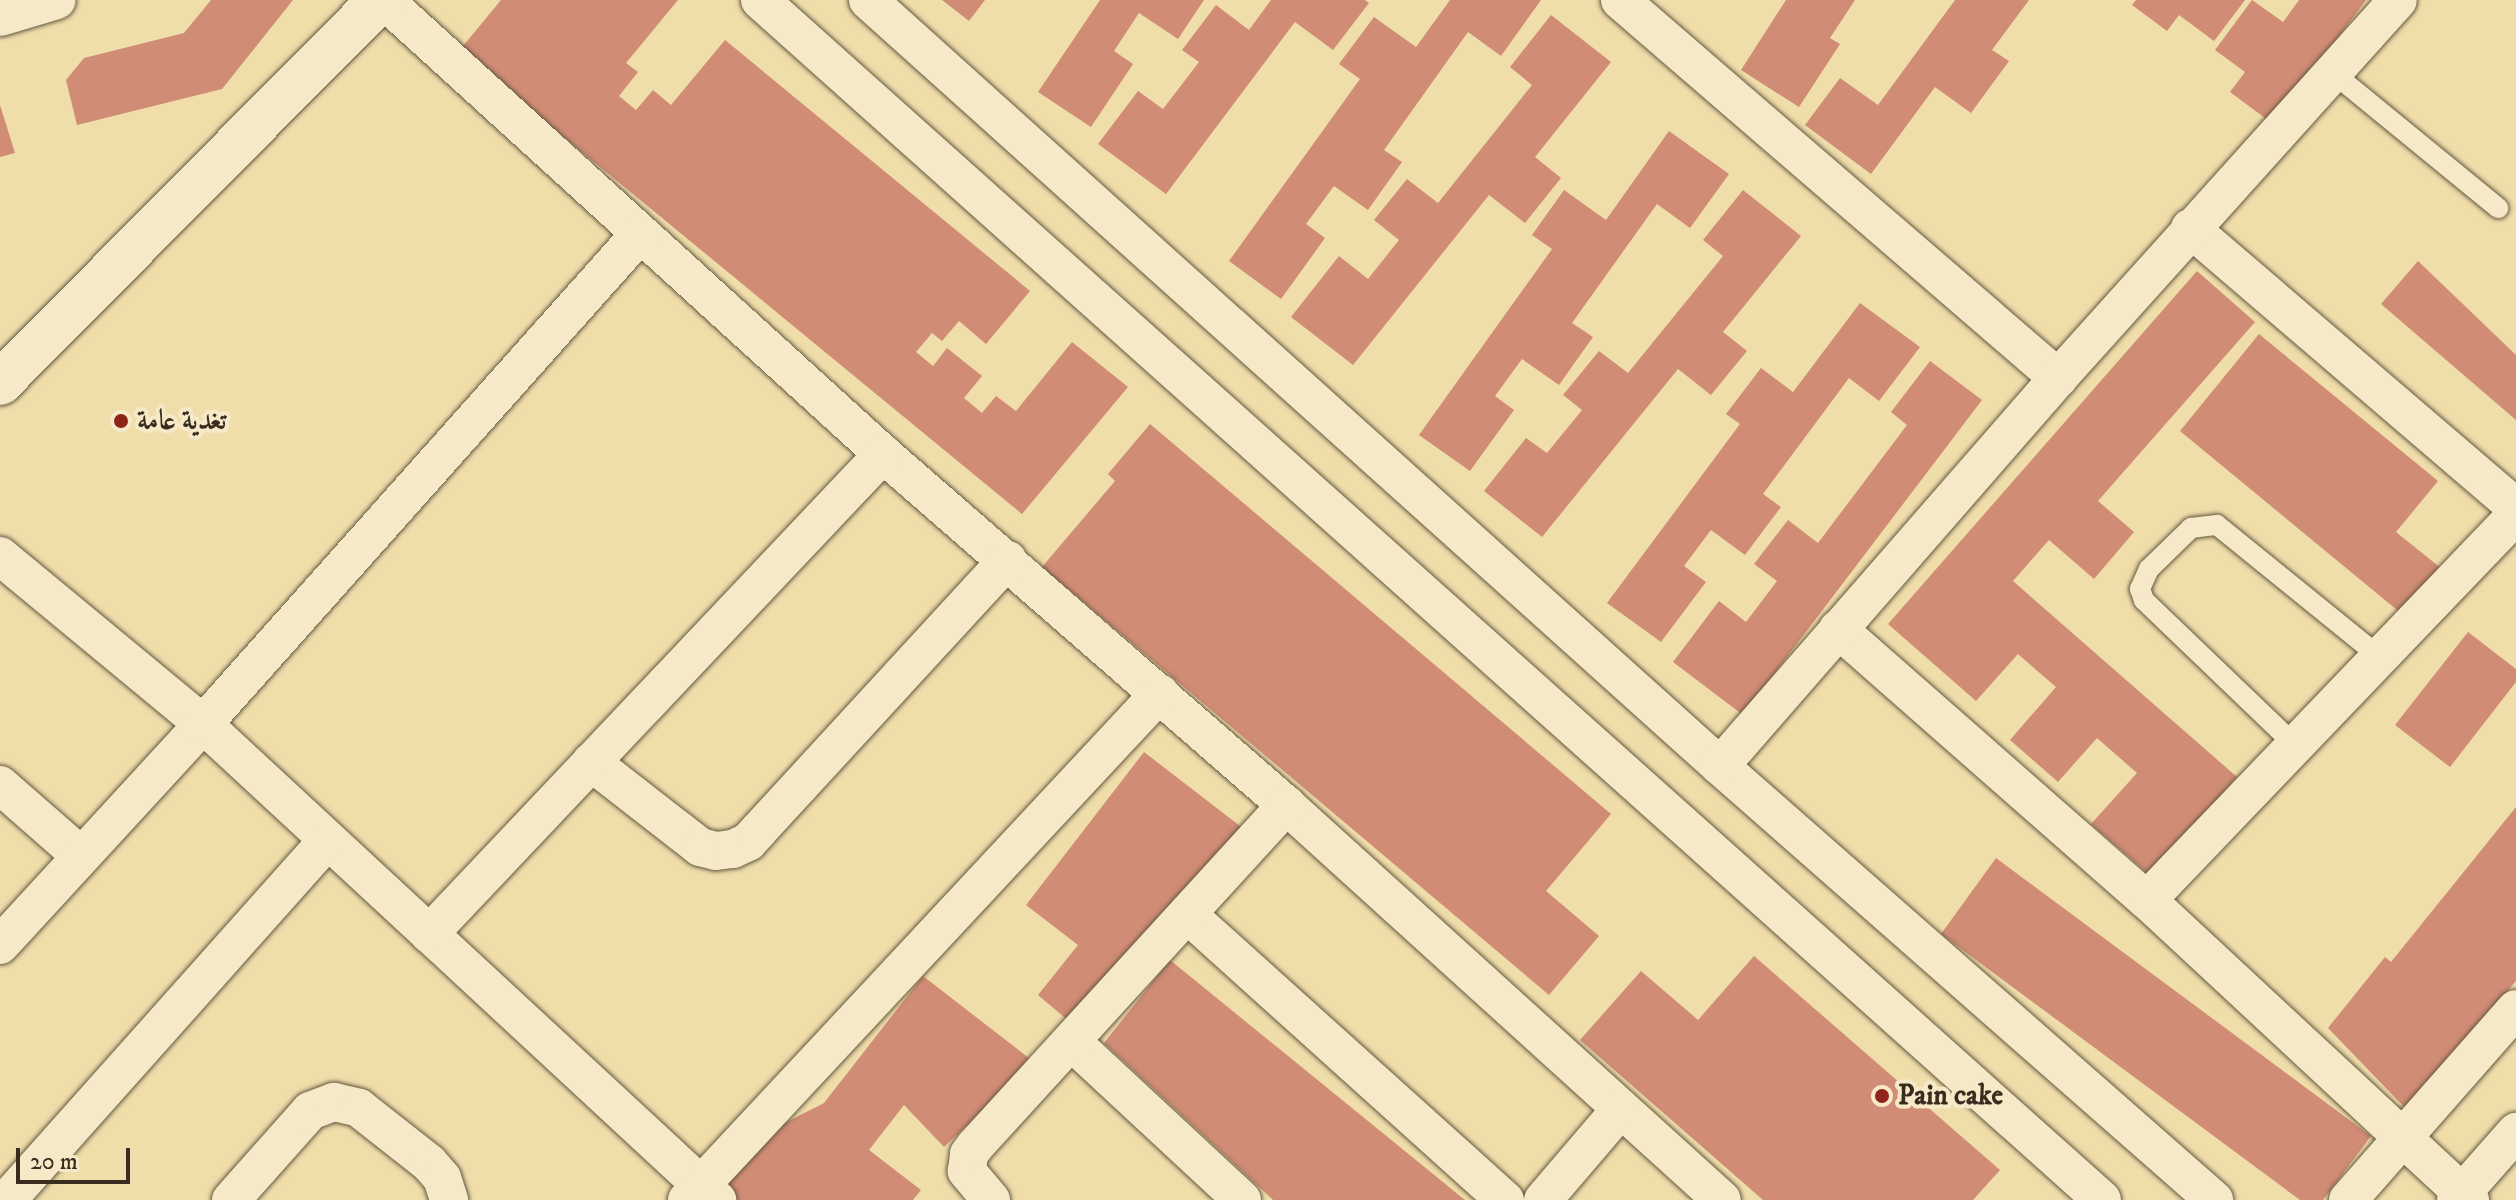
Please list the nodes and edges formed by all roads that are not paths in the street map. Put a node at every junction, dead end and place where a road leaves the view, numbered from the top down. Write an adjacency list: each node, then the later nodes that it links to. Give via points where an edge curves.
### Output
1 (382, 0): 9 (street); 11 (street)
2 (760, 0): 47 (street)
3 (868, 0): 23 (street)
4 (1620, 0): 10 (street)
5 (2398, 0): 6 (street)
6 (2332, 72): 7 (lane); 8 (street)
7 (2498, 208)
8 (2190, 228): 10 (street); 13 (street)
9 (639, 235): 12 (street); 20 (street)
10 (2058, 378): 17 (street)
11 (0, 383)
12 (883, 454): 16 (street); 22 (street)
13 (2516, 507)
14 (2516, 515): 18 (street)
15 (0, 556): 20 (street)
16 (1007, 560): 19 (street); 22 (street, via 740,846 716,851 700,847)
17 (1838, 629): 23 (street); 28 (street)
18 (2380, 657): 21 (street); 21 (lane, via 2217,525 2191,528 2149,569 2140,589 2144,600)
19 (1160, 693): 25 (street); 37 (street)
20 (203, 724): 26 (street); 27 (street)
21 (2296, 746): 28 (street)
22 (591, 762): 30 (street)
23 (1720, 766): 48 (street)
24 (0, 785): 27 (street)
25 (1286, 805): 29 (street); 34 (street)
26 (328, 840): 30 (street); 39 (street)
27 (81, 856): 31 (street)
28 (2147, 900): 36 (street)
29 (1187, 914): 33 (street); 44 (street)
30 (429, 934): 37 (street)
31 (0, 945)
32 (2516, 1009): 36 (street)
33 (1072, 1042): 42 (street, via 969,1154 967,1171); 43 (street)
34 (1620, 1110): 45 (street); 46 (street)
35 (2516, 1132): 38 (street)
36 (2401, 1138): 38 (street); 49 (street)
37 (701, 1195)
38 (2463, 1198)
39 (7, 1200)
40 (231, 1200): 41 (street, via 310,1111 334,1102 359,1108 429,1163 442,1178)
41 (449, 1200)
42 (991, 1200)
43 (1242, 1200)
44 (1505, 1200)
45 (1543, 1200)
46 (1722, 1200)
47 (2102, 1200)
48 (2214, 1200)
49 (2348, 1200)

